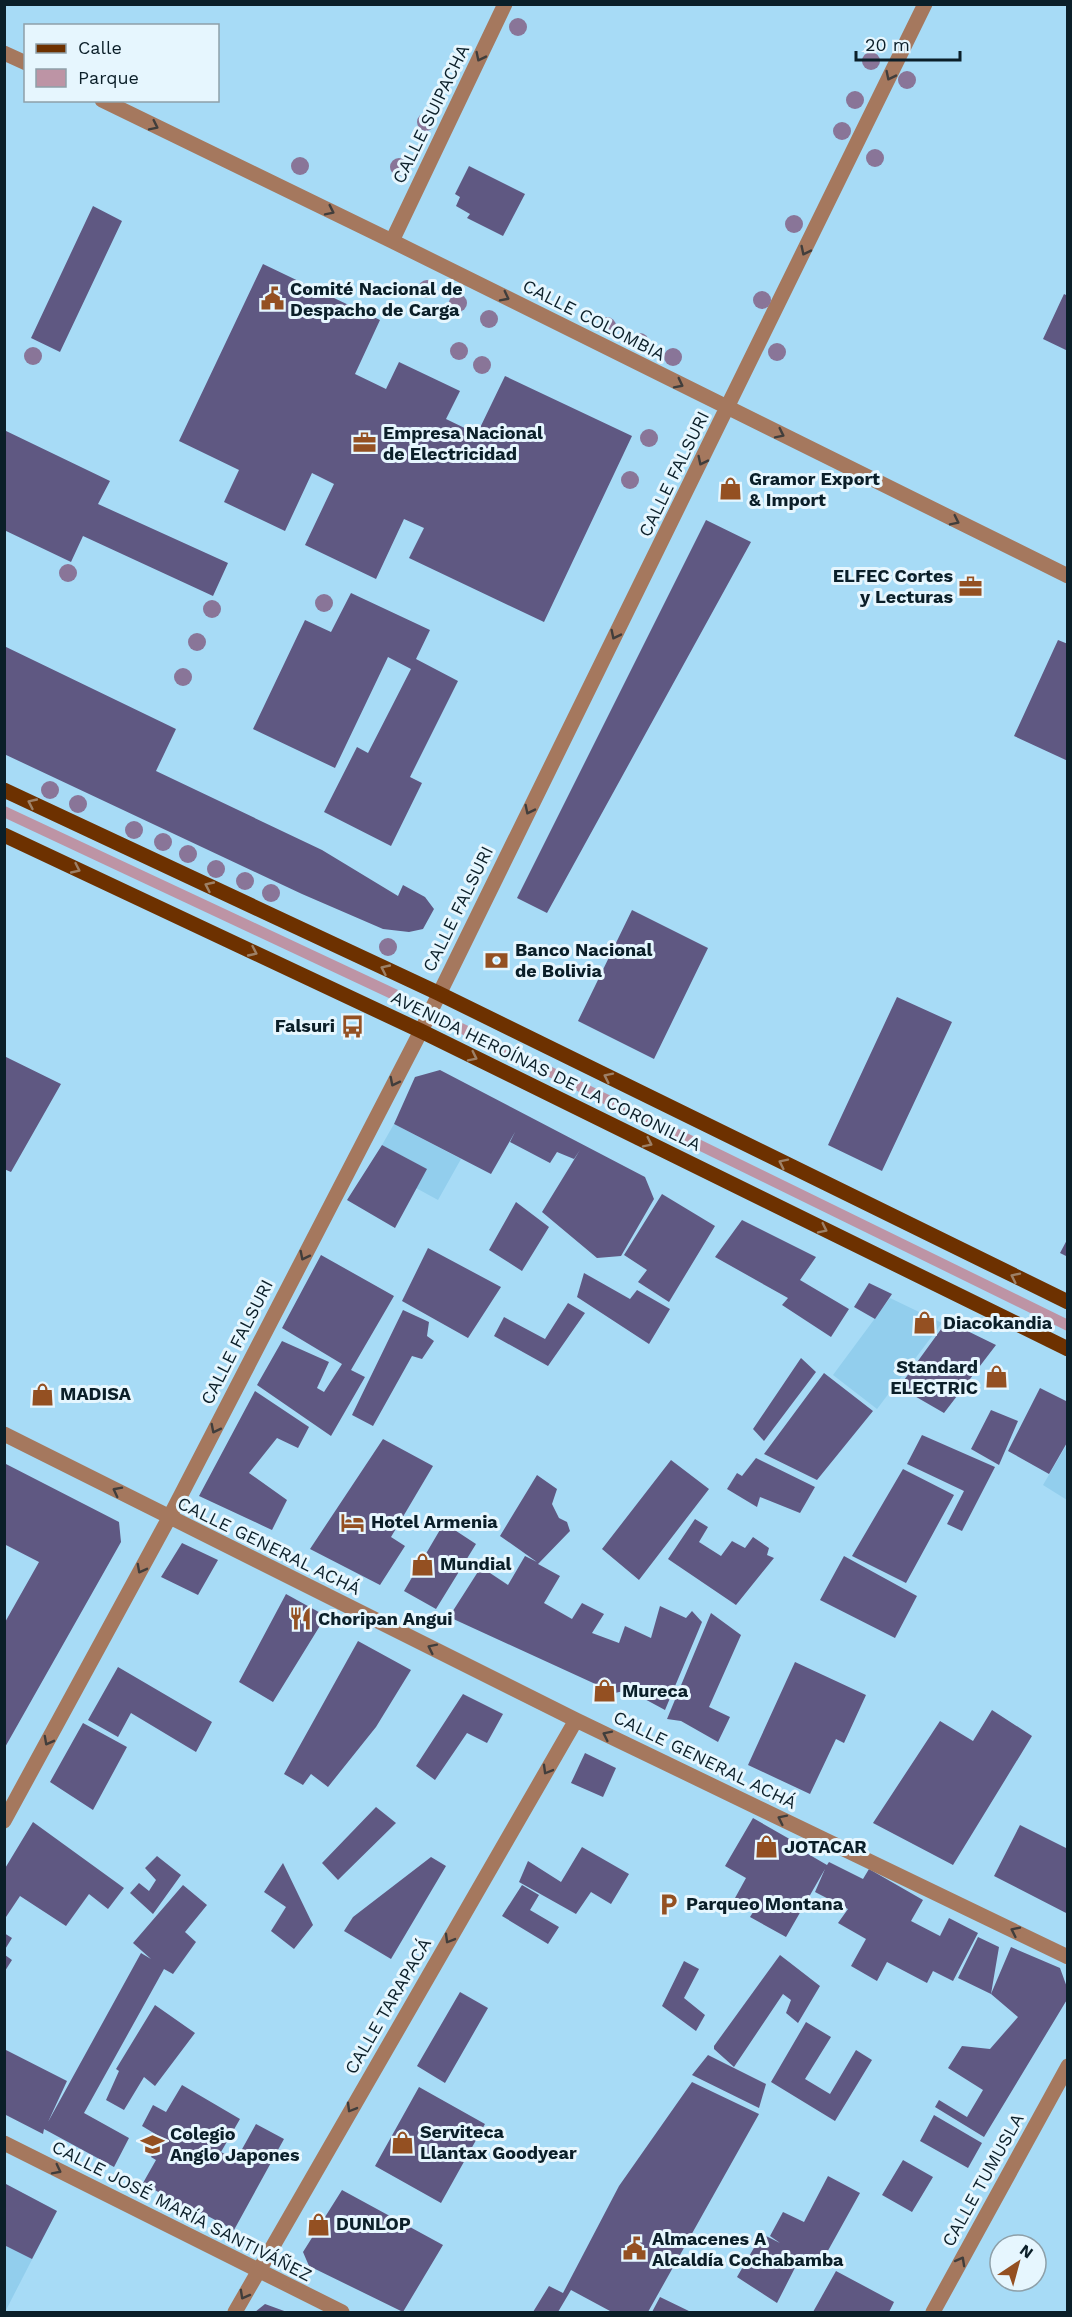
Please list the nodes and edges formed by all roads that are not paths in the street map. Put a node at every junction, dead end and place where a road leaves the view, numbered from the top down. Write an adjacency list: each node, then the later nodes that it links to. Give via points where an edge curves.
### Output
1 (505, 4): 6 (street, CALLE SUIPACHA, one-way to 6)
2 (925, 4): 7 (street, CALLE FALSURI, one-way to 7)
3 (4, 53): 4 (street)
4 (24, 62)
5 (106, 102): 6 (street, CALLE COLOMBIA, one-way to 6)
6 (392, 241): 7 (street, CALLE COLOMBIA, one-way to 7)
7 (728, 408): 8 (street, CALLE COLOMBIA, one-way to 8); 11 (street, CALLE FALSURI, one-way to 11)
8 (1068, 576)
9 (4, 790): 11 (main road, AVENIDA HEROÍNAS DE LA CORONILLA, one-way to 9)
10 (4, 835): 12 (main road, AVENIDA HEROÍNAS DE LA CORONILLA, one-way to 12)
11 (438, 993): 12 (street, CALLE FALSURI); 13 (main road, AVENIDA HEROÍNAS DE LA CORONILLA, one-way to 11)
12 (421, 1030): 14 (main road, AVENIDA HEROÍNAS DE LA CORONILLA, one-way to 14); 16 (street, CALLE FALSURI, one-way to 16)
13 (1068, 1302)
14 (1068, 1349)
15 (4, 1434): 16 (street, CALLE GENERAL ACHÁ, one-way to 15)
16 (169, 1518): 17 (street, CALLE GENERAL ACHÁ, one-way to 16); 18 (street, CALLE FALSURI, one-way to 18)
17 (576, 1720): 19 (street, CALLE GENERAL ACHÁ, one-way to 17); 22 (street, CALLE TARAPACÁ, one-way to 22)
18 (4, 1821)
19 (1068, 1957)
20 (1068, 2066): 25 (street, CALLE TUMUSLA, one-way to 20)
21 (4, 2143): 22 (street, CALLE JOSÉ MARÍA SANTIVÁÑEZ, one-way to 22)
22 (257, 2272): 23 (street, CALLE TARAPACÁ, one-way to 23); 24 (street, CALLE JOSÉ MARÍA SANTIVÁÑEZ)
23 (234, 2313)
24 (342, 2313)
25 (933, 2313)

